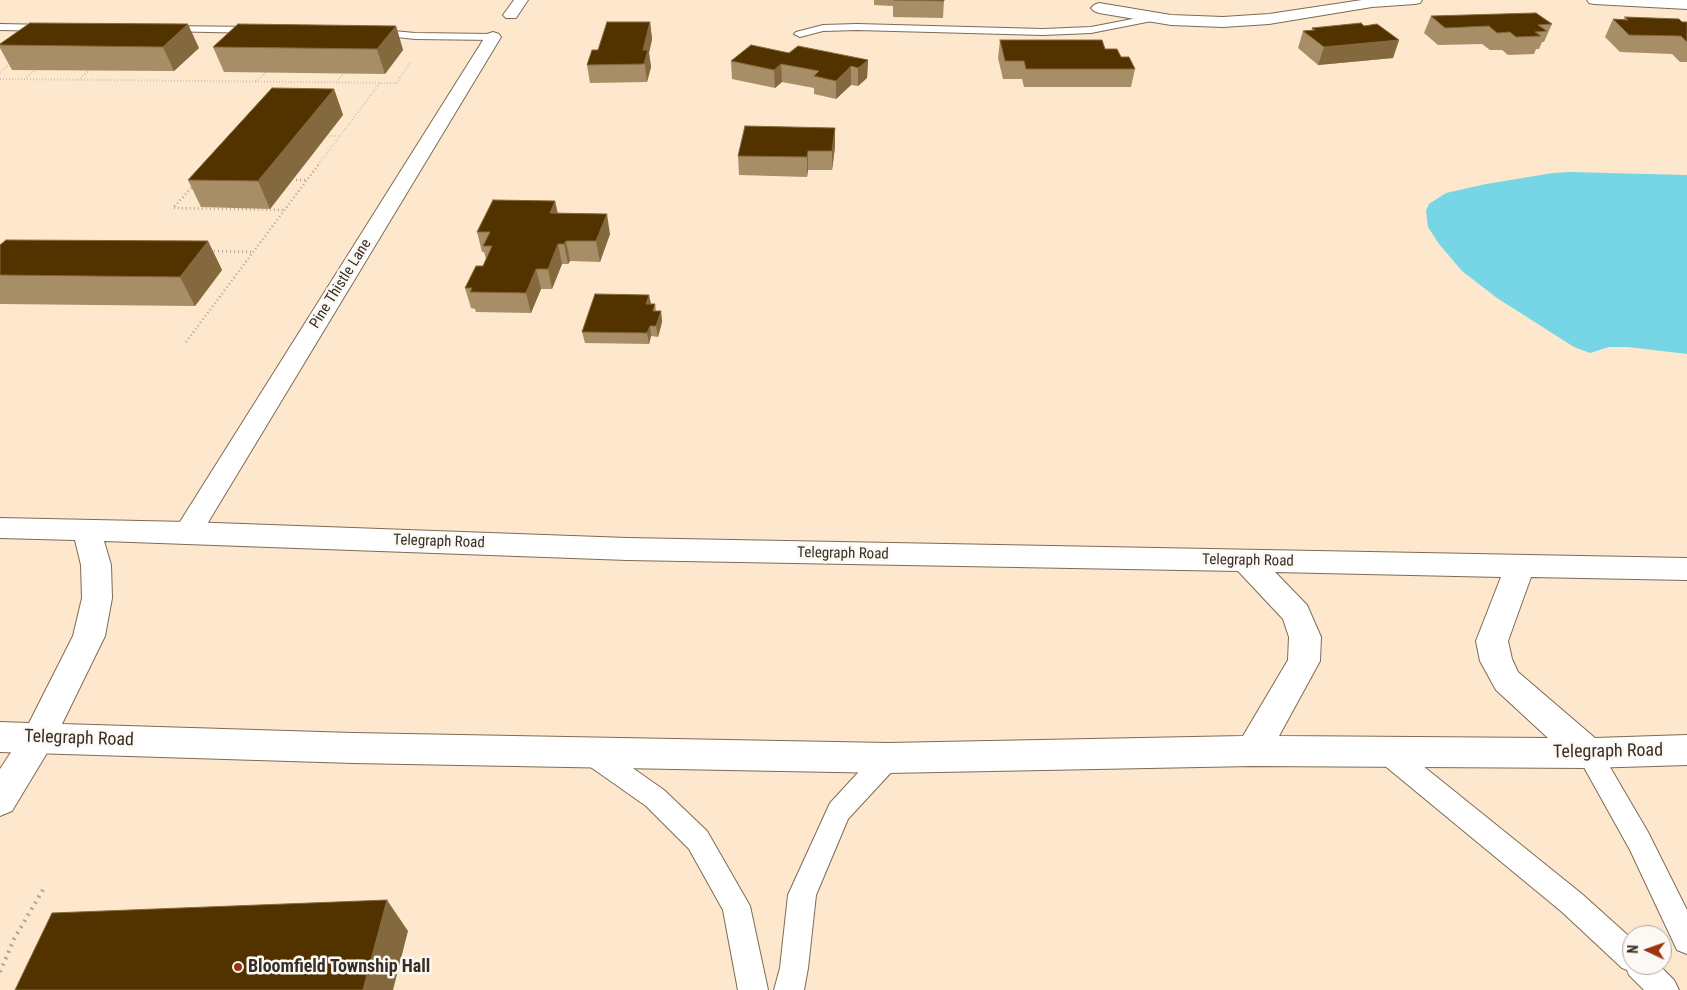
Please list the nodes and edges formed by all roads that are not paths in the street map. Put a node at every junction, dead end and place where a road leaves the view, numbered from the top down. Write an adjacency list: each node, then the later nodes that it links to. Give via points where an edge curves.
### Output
1 (521, 0): 6 (main road)
2 (1415, 0): 7 (main road, via 1372,3 1269,19 1223,22)
3 (1594, 0): 4 (main road)
4 (1687, 4)
5 (1099, 8): 7 (main road)
6 (511, 15)
7 (1158, 17): 13 (lane, via 1091,30 1042,32 857,27 823,28)
8 (0, 27): 9 (lane)
9 (58, 28)
10 (148, 29): 11 (lane)
11 (266, 30)
12 (355, 32): 14 (lane)
13 (800, 34)
14 (493, 37): 17 (main road, Pine Thistle Lane)
15 (0, 528): 16 (main road, Telegraph Road)
16 (87, 530): 17 (main road, Telegraph Road); 22 (main road, via 96,565 97,598 89,636)
17 (188, 532): 18 (main road, Telegraph Road, via 627,549)
18 (1247, 562): 19 (main road, Telegraph Road); 24 (main road, via 1296,614 1305,637 1304,661)
19 (1520, 566): 20 (main road, Telegraph Road); 27 (main road, via 1492,641 1496,661 1507,681)
20 (1687, 569)
21 (0, 737): 22 (main road, Telegraph Road)
22 (39, 738): 25 (main road, Telegraph Road); 29 (main road)
23 (1687, 750): 27 (main road, Telegraph Road)
24 (1253, 751): 26 (main road, Telegraph Road); 28 (main road, Telegraph Road)
25 (591, 753): 28 (main road, Telegraph Road); 33 (lane, via 655,798 698,840 736,906)
26 (1388, 753): 27 (main road, Telegraph Road); 31 (lane, via 1572,903)
27 (1588, 753): 30 (lane, via 1640,841)
28 (888, 758): 34 (lane, via 838,811 802,895 794,968)
29 (0, 800)
30 (1687, 940)
31 (1622, 949)
32 (1649, 975): 35 (lane)
33 (753, 990)
34 (788, 990)
35 (1664, 990)

